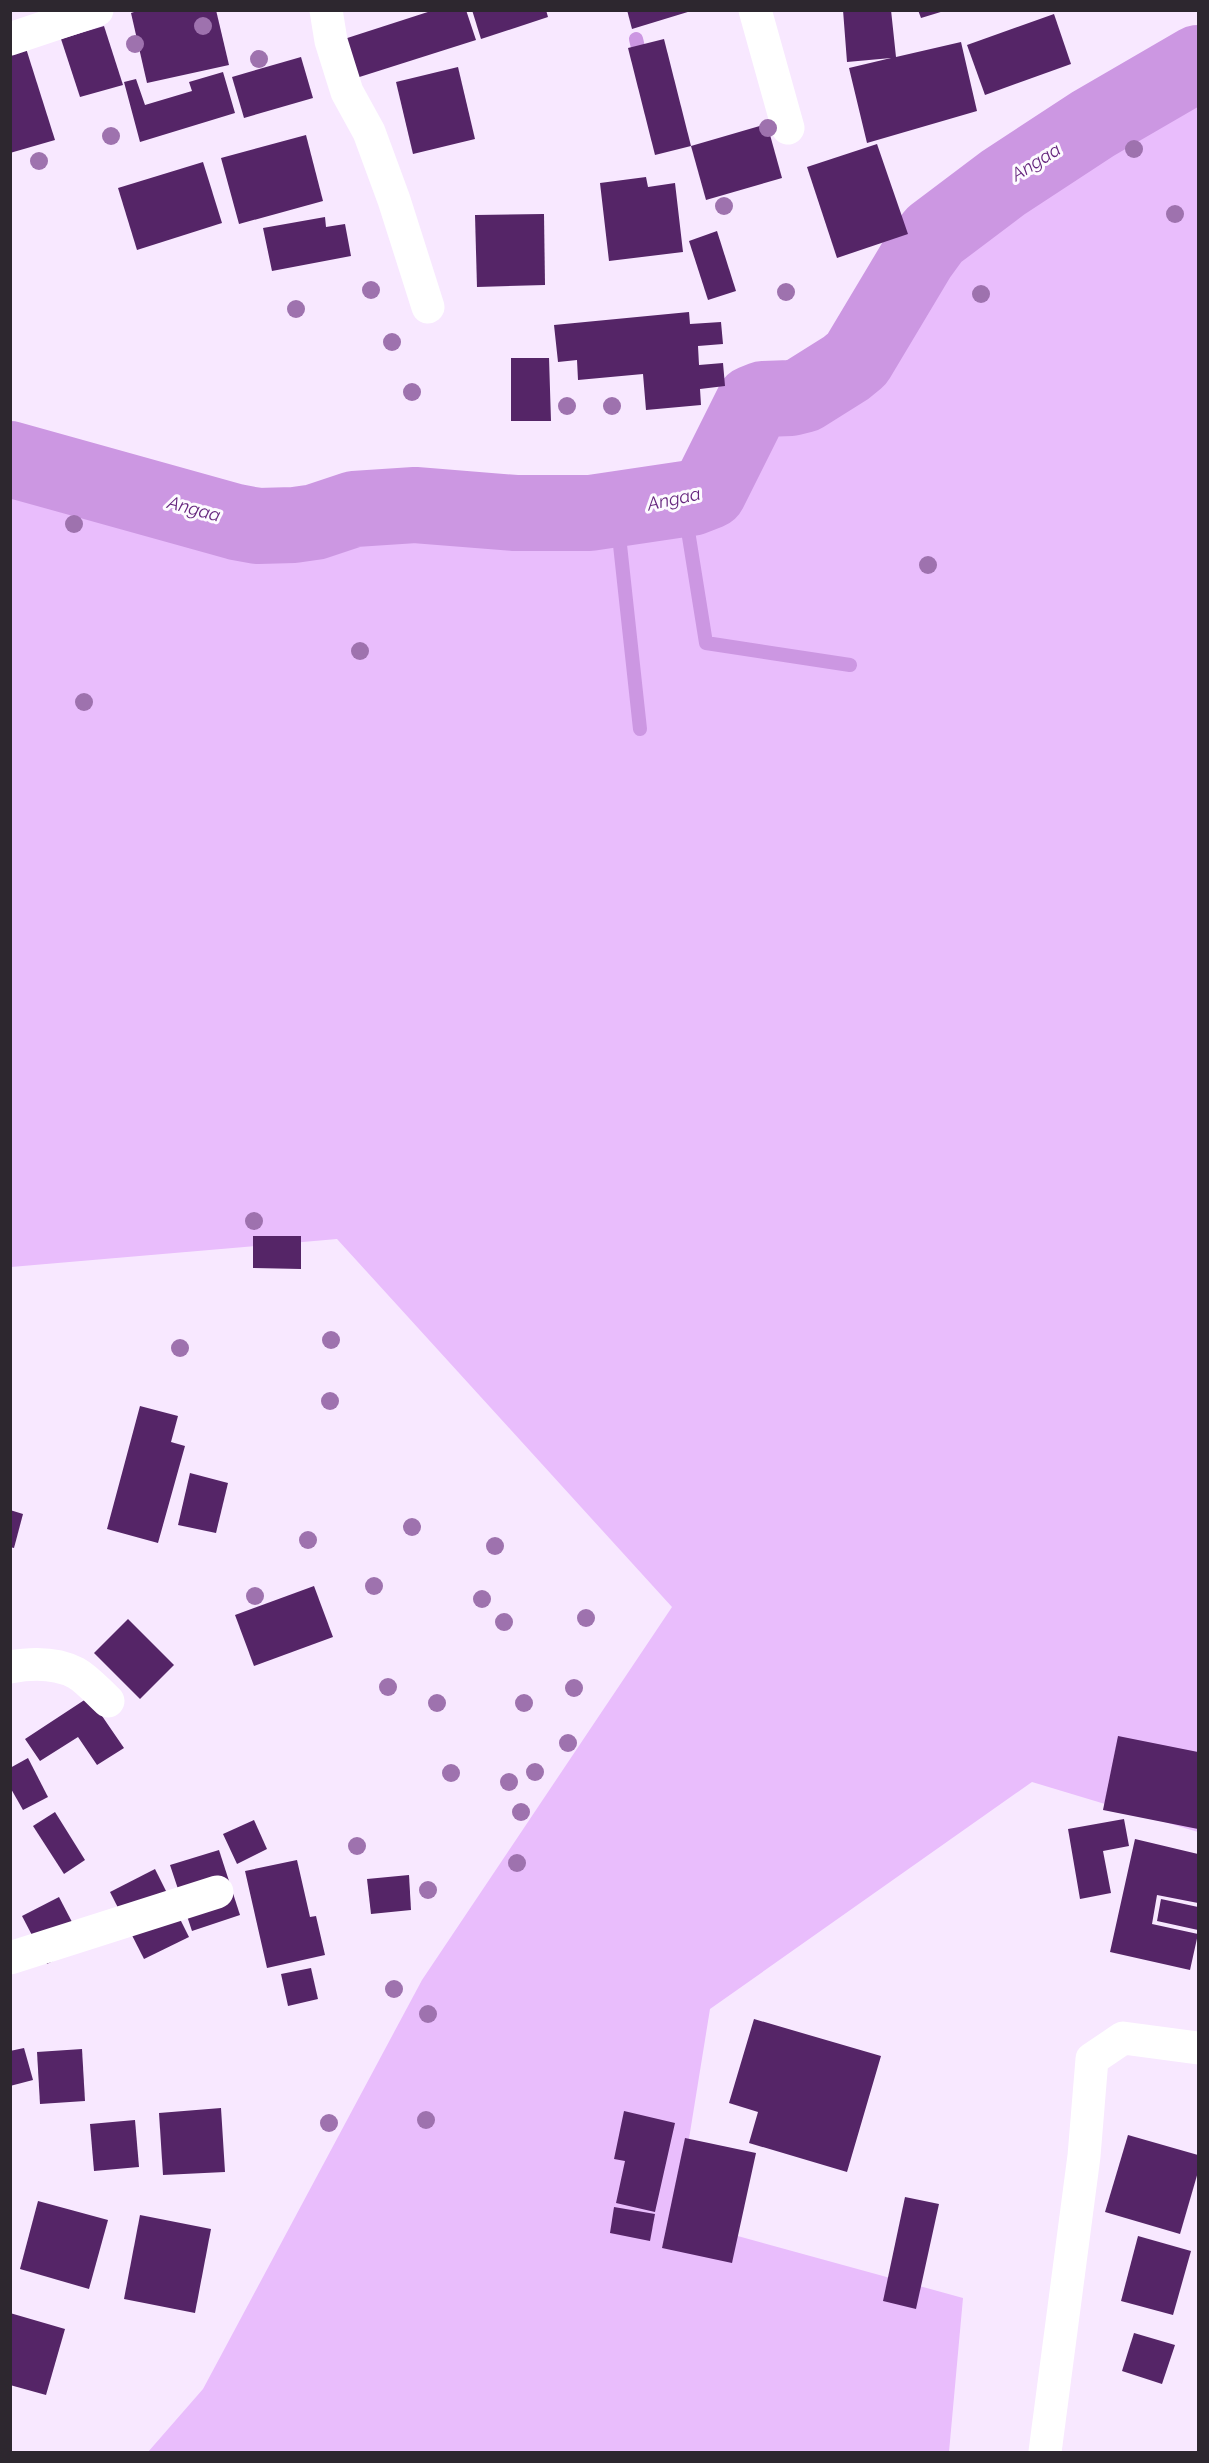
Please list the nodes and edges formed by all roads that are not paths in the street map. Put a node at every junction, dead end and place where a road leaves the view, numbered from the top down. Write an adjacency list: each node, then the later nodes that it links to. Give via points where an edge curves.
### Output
1 (97, 10): 4 (street)
2 (326, 10): 6 (street, via 347,92 369,132)
3 (755, 10): 5 (street)
4 (10, 39)
5 (788, 128)
6 (428, 307)
7 (10, 1667): 8 (street, via 33,1663 76,1673)
8 (108, 1701)
9 (217, 1892): 10 (street)
10 (10, 1958)
11 (1198, 2048): 12 (street, via 1123,2038 1092,2059 1084,2156)
12 (1045, 2452)

